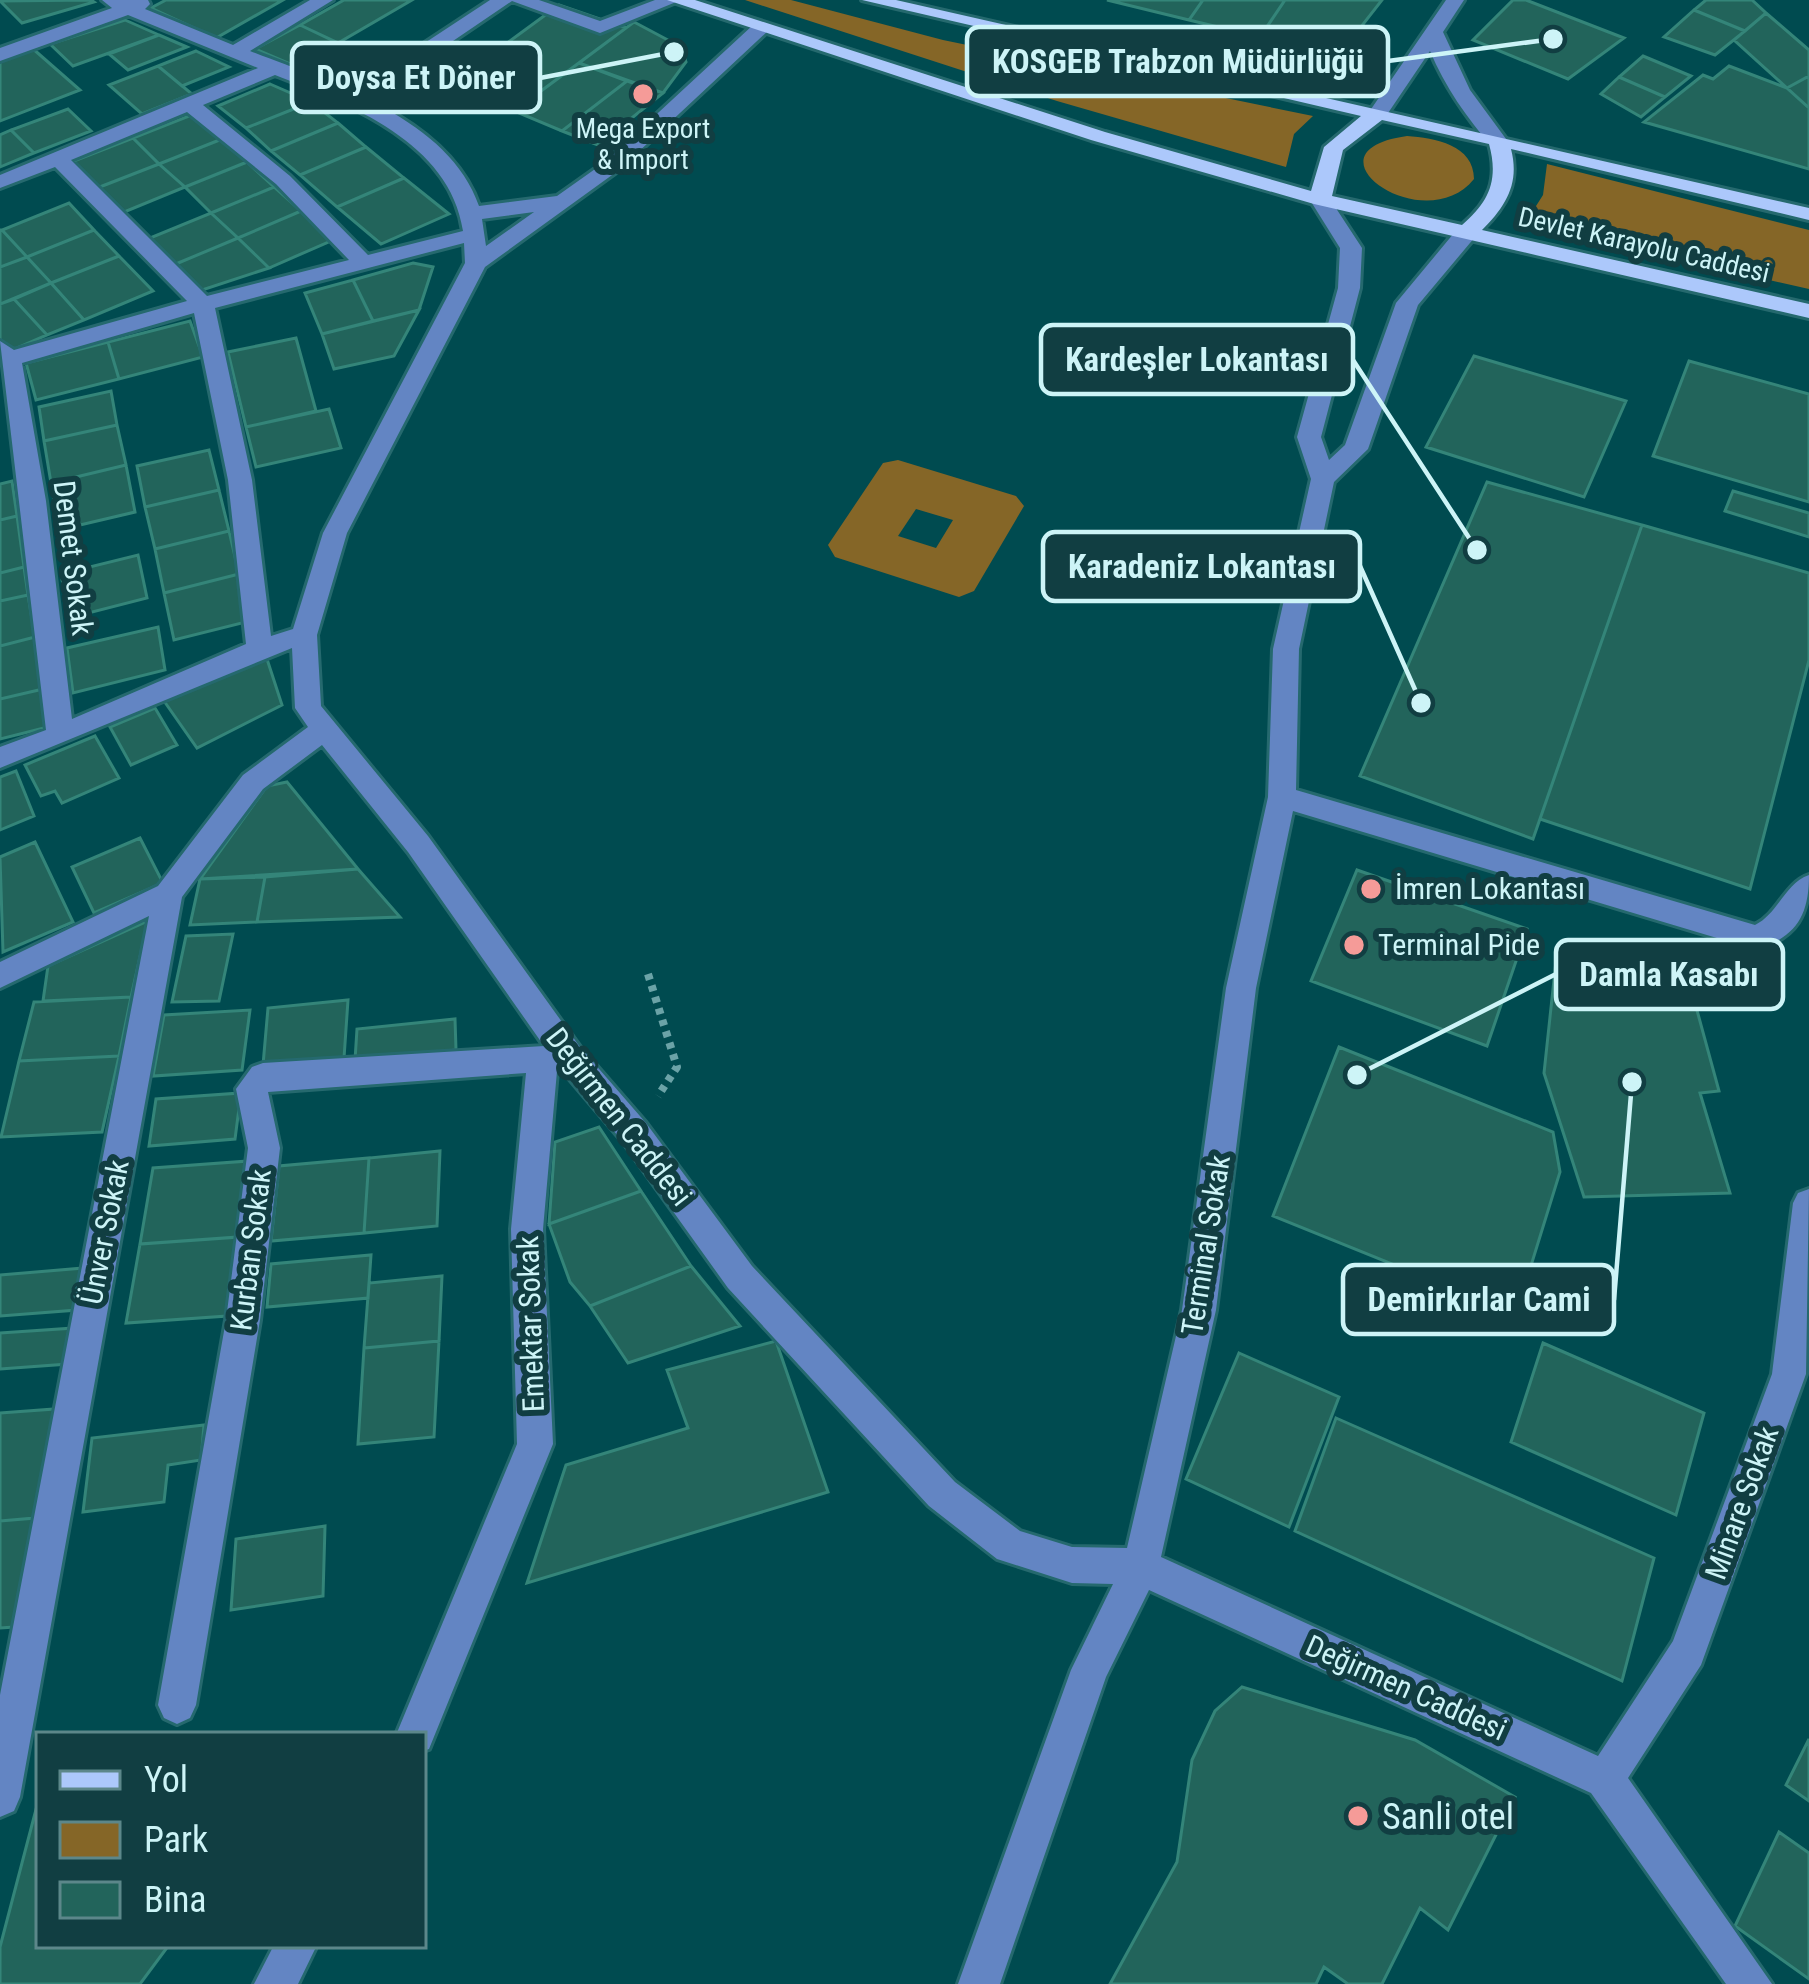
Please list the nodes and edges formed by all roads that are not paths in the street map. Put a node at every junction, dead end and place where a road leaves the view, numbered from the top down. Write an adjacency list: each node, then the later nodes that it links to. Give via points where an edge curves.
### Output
1 (150, 0): 8 (street)
2 (324, 0): 12 (street)
3 (503, 0): 14 (street)
4 (521, 0): 5 (street, via 600,27)
5 (674, 0): 9 (main road, Devlet Karayolu Caddesi)
6 (871, 0): 17 (main road)
7 (1455, 0): 10 (street)
8 (120, 5): 11 (street); 12 (street, Değirmen Caddesi); 13 (street)
9 (760, 29): 21 (main road, Devlet Karayolu Caddesi); 22 (street)
10 (1433, 31): 17 (street); 18 (street, via 1468,108)
11 (0, 44)
12 (231, 54): 15 (street, Değirmen Caddesi)
13 (0, 55)
14 (418, 56)
15 (272, 69): 16 (street); 24 (street, Değirmen Caddesi, via 367,109 426,147 459,182)
16 (191, 105): 19 (street); 26 (street, via 283,180)
17 (1377, 115): 18 (main road); 21 (main road, via 1329,150)
18 (1499, 143): 23 (main road); 25 (main road, Devlet Karayolu Caddesi, via 1508,168 1503,192)
19 (58, 158): 20 (street); 28 (street)
20 (0, 182)
21 (1321, 200): 25 (main road, Devlet Karayolu Caddesi); 31 (street, Terminal Sokak, via 1351,248 1349,288 1310,437)
22 (563, 201): 24 (street); 27 (street)
23 (1809, 214)
24 (473, 224): 26 (street); 27 (street, Değirmen Caddesi)
25 (1467, 232): 29 (main road, Devlet Karayolu Caddesi); 31 (street, Terminal Sokak, via 1407,302 1356,449)
26 (364, 263): 28 (street)
27 (476, 263): 32 (street, Değirmen Caddesi, via 335,533)
28 (202, 305): 30 (street); 33 (street, via 240,480)
29 (1809, 311)
30 (3, 357): 35 (street, Demet Sokak, via 34,501)
31 (1323, 479): 37 (street, Terminal Sokak, via 1286,649)
32 (304, 635): 33 (street); 34 (street, Değirmen Caddesi, via 308,708)
33 (260, 649): 35 (street)
34 (325, 728): 39 (street, Ünver Sokak, via 253,782); 41 (street, Değirmen Caddesi, via 418,844)
35 (60, 734): 36 (street)
36 (0, 758)
37 (1282, 797): 38 (street, via 1757,938); 44 (street, Terminal Sokak, via 1241,988 1199,1310)
38 (1809, 886)
39 (168, 893): 40 (street); 48 (street, Ünver Sokak)
40 (0, 976)
41 (556, 1058): 44 (street, Değirmen Caddesi, via 635,1133 740,1277 942,1494 1010,1546 1072,1565); 45 (street, Kurban Sokak, via 263,1076 252,1089 264,1148 246,1298); 46 (street, Emektar Sokak, via 527,1229 535,1444)
42 (1809, 1203): 43 (street, Minare Sokak)
43 (1799, 1378): 47 (street, Minare Sokak, via 1688,1652)
44 (1141, 1567): 47 (street, Değirmen Caddesi); 51 (street, Terminal Sokak, via 1090,1670)
45 (176, 1705)
46 (416, 1732)
47 (1605, 1779): 52 (street, Değirmen Caddesi)
48 (0, 1797)
49 (295, 1948): 50 (street)
50 (275, 1984)
51 (979, 1984)
52 (1751, 1984)

